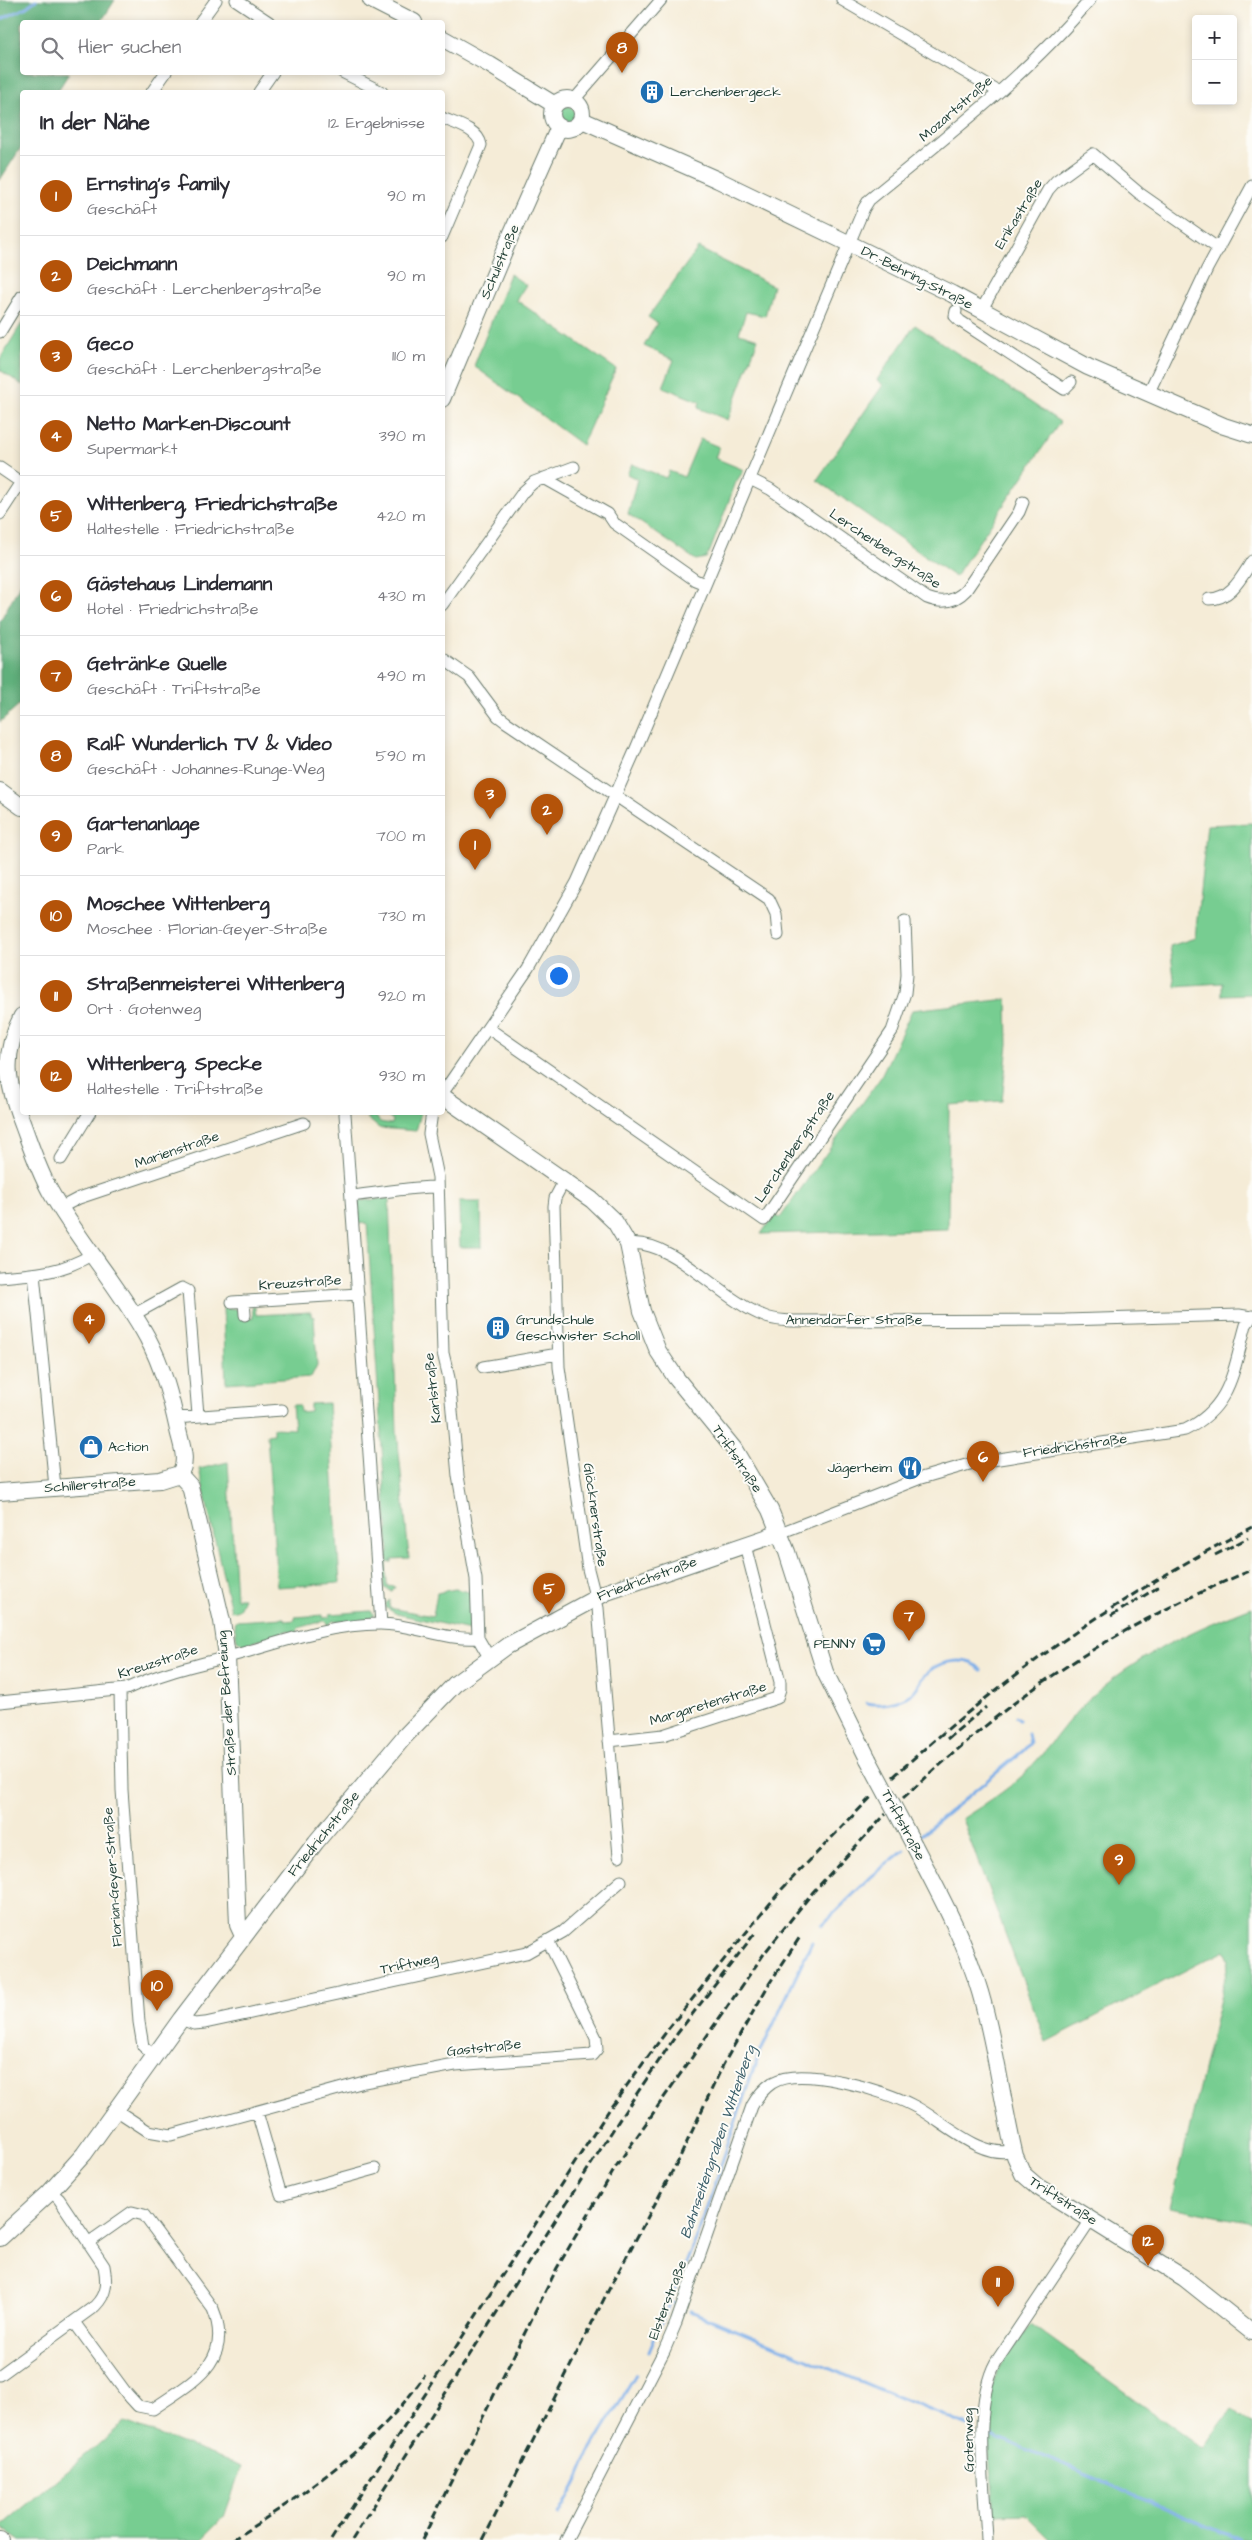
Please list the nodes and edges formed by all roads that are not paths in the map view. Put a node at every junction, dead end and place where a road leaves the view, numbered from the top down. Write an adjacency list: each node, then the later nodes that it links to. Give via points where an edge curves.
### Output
1 (216, 0): 7 (street)
2 (236, 0): 8 (street)
3 (371, 0): 9 (street)
4 (661, 0): 18 (street)
5 (842, 0): 17 (street)
6 (1090, 0): 17 (street, Mozartstraße)
7 (201, 20)
8 (266, 20)
9 (410, 20)
10 (445, 40): 19 (street)
11 (164, 75): 14 (street)
12 (271, 75): 15 (street)
13 (348, 75): 16 (street)
14 (153, 90)
15 (261, 90)
16 (376, 90)
17 (999, 92): 25 (street, Mozartstraße, via 917,164 869,200)
18 (574, 100): 19 (street, via 564,100); 21 (street, via 582,109)
19 (555, 105): 22 (street, via 552,117)
20 (445, 119): 24 (street, via 473,132 480,137 482,145)
21 (582, 120): 22 (street, via 572,129); 25 (street, Dr.-Behring-Straße, via 718,180)
22 (559, 127): 32 (street, Schulstraße)
23 (1252, 186): 26 (street)
24 (445, 230)
25 (848, 243): 28 (street, Dr.-Behring-Straße); 38 (street)
26 (1219, 249): 28 (street, Erikastraße, via 1139,193 1092,154 1048,190); 33 (street)
27 (20, 299): 30 (street)
28 (981, 310): 33 (street, Dr.-Behring-Straße, via 1057,352)
29 (956, 311): 31 (street, via 960,321 1064,389)
30 (0, 332)
31 (1071, 382)
32 (445, 392)
33 (1148, 394): 34 (street, Dr.-Behring-Straße)
34 (1252, 435)
35 (0, 468): 39 (street)
36 (574, 468): 37 (street)
37 (544, 478): 44 (street, via 608,514 614,523); 46 (street, via 523,492)
38 (750, 478): 41 (street, Lerchenbergstraße, via 927,598 939,602 957,598 966,590); 44 (street)
39 (20, 482)
40 (20, 486): 42 (street)
41 (1023, 502)
42 (0, 514)
43 (1252, 561): 45 (street, via 1230,591 1217,599)
44 (705, 584): 49 (street)
45 (1208, 599)
46 (445, 601)
47 (445, 660): 49 (street, via 472,682 498,716)
48 (0, 791): 50 (street)
49 (615, 796): 52 (street, via 769,900 776,914); 54 (street, via 556,922)
50 (20, 805)
51 (905, 921): 54 (street, Lerchenbergstraße, via 905,993 892,1030 764,1220)
52 (778, 934)
53 (20, 1019): 55 (street)
54 (488, 1028): 56 (street)
55 (6, 1041): 66 (street, via 11,1094 40,1171)
56 (445, 1091)
57 (445, 1097): 63 (street)
58 (88, 1115): 62 (street)
59 (345, 1115): 65 (street, Kreuzstraße)
60 (432, 1115): 64 (street, Karlstraße, via 429,1134)
61 (304, 1123): 66 (street, Marienstraße, via 79,1198)
62 (61, 1159)
63 (564, 1181): 67 (street, via 609,1215); 77 (street, Glöcknerstraße, via 554,1206)
64 (438, 1187): 65 (street, via 397,1188); 89 (street, Karlstraße, via 443,1353 449,1378 458,1476 476,1579)
65 (351, 1196): 71 (street, Kreuzstraße)
66 (60, 1208): 68 (street)
67 (628, 1244): 76 (street, Annendorfer Straße, via 640,1243 659,1248 742,1305 764,1317 782,1320); 85 (street, Triftstraße, via 642,1311 658,1351 734,1449)
68 (93, 1254): 69 (street, via 63,1270); 75 (street)
69 (34, 1274): 70 (street); 83 (street)
70 (0, 1277)
71 (358, 1294): 72 (street, Kreuzstraße); 88 (street, Kreuzstraße)
72 (244, 1301): 73 (street, Kreuzstraße); 74 (street, Kreuzstraße)
73 (232, 1302)
74 (245, 1315)
75 (134, 1316): 80 (street, via 182,1288 188,1291); 81 (street, via 159,1363)
76 (1252, 1316): 85 (street, Friedrichstraße, via 1246,1325 1223,1399 1202,1421 1185,1430 973,1462 921,1478)
77 (558, 1354): 78 (street); 87 (street, Glöcknerstraße, via 588,1569)
78 (484, 1367)
79 (282, 1410): 80 (street)
80 (198, 1415): 81 (street)
81 (175, 1418): 82 (street, via 184,1462)
82 (179, 1474): 83 (street, Schillerstraße, via 160,1480); 90 (street, Straße der Befreiung, via 190,1486 196,1507)
83 (55, 1487): 84 (street, Schillerstraße)
84 (0, 1492)
85 (780, 1533): 86 (street, Friedrichstraße); 103 (street, Triftstraße, bridge, via 825,1672 959,1935 980,1991)
86 (744, 1545): 87 (street, Friedrichstraße, via 624,1585); 94 (street, Margaretenstraße, via 780,1682 777,1698 663,1735)
87 (596, 1598): 91 (street, Friedrichstraße); 94 (street, Glöcknerstraße)
88 (381, 1624): 89 (street, Kreuzstraße, via 416,1627 460,1638); 90 (street, Kreuzstraße, via 326,1630)
89 (478, 1638): 91 (street, Karlstraße)
90 (227, 1656): 92 (street, Kreuzstraße, via 147,1679); 97 (street, Straße der Befreiung, via 238,1925)
91 (489, 1657): 97 (street, Friedrichstraße, via 444,1694 405,1736)
92 (120, 1691): 93 (street, Kreuzstraße); 100 (street, Florian-Geyer-Straße, via 122,1790 139,2022 143,2046)
93 (0, 1702)
94 (609, 1741): 95 (street, Glöcknerstraße)
95 (619, 1856)
96 (621, 1881): 98 (street, Triftweg, via 577,1922)
97 (243, 1936): 99 (street, Friedrichstraße)
98 (548, 1941): 99 (street, Triftweg, via 526,1953 495,1961 205,2023 194,2024); 102 (street, Gaststraße, via 596,2038 596,2049 592,2055 455,2065 364,2082)
99 (181, 2019): 100 (street, Friedrichstraße)
100 (154, 2056): 101 (street, Friedrichstraße)
101 (116, 2110): 102 (street, Gaststraße, via 140,2128 163,2135); 105 (street, Friedrichstraße, via 84,2154)
102 (258, 2112): 104 (street, via 281,2195)
103 (1014, 2150): 106 (street, Triftstraße, via 1026,2178); 112 (street, Elsterstraße, via 1001,2153 986,2149 913,2105 869,2089 802,2077 779,2080 765,2088 752,2106 685,2301 664,2351)
104 (376, 2169)
105 (50, 2191): 107 (street, Friedrichstraße); 108 (street, via 59,2199)
106 (1091, 2220): 110 (street, Triftstraße, via 1197,2287); 113 (street, Gotenweg, via 996,2362 986,2386 982,2411)
107 (0, 2238)
108 (88, 2243): 109 (street, via 104,2266 106,2290 96,2306); 109 (street, via 132,2212 144,2214 213,2309 220,2326 216,2350 213,2362 204,2373 153,2409 138,2406 127,2394)
109 (74, 2322): 111 (street)
110 (1252, 2332)
111 (0, 2375)
112 (566, 2540)
113 (987, 2540)

